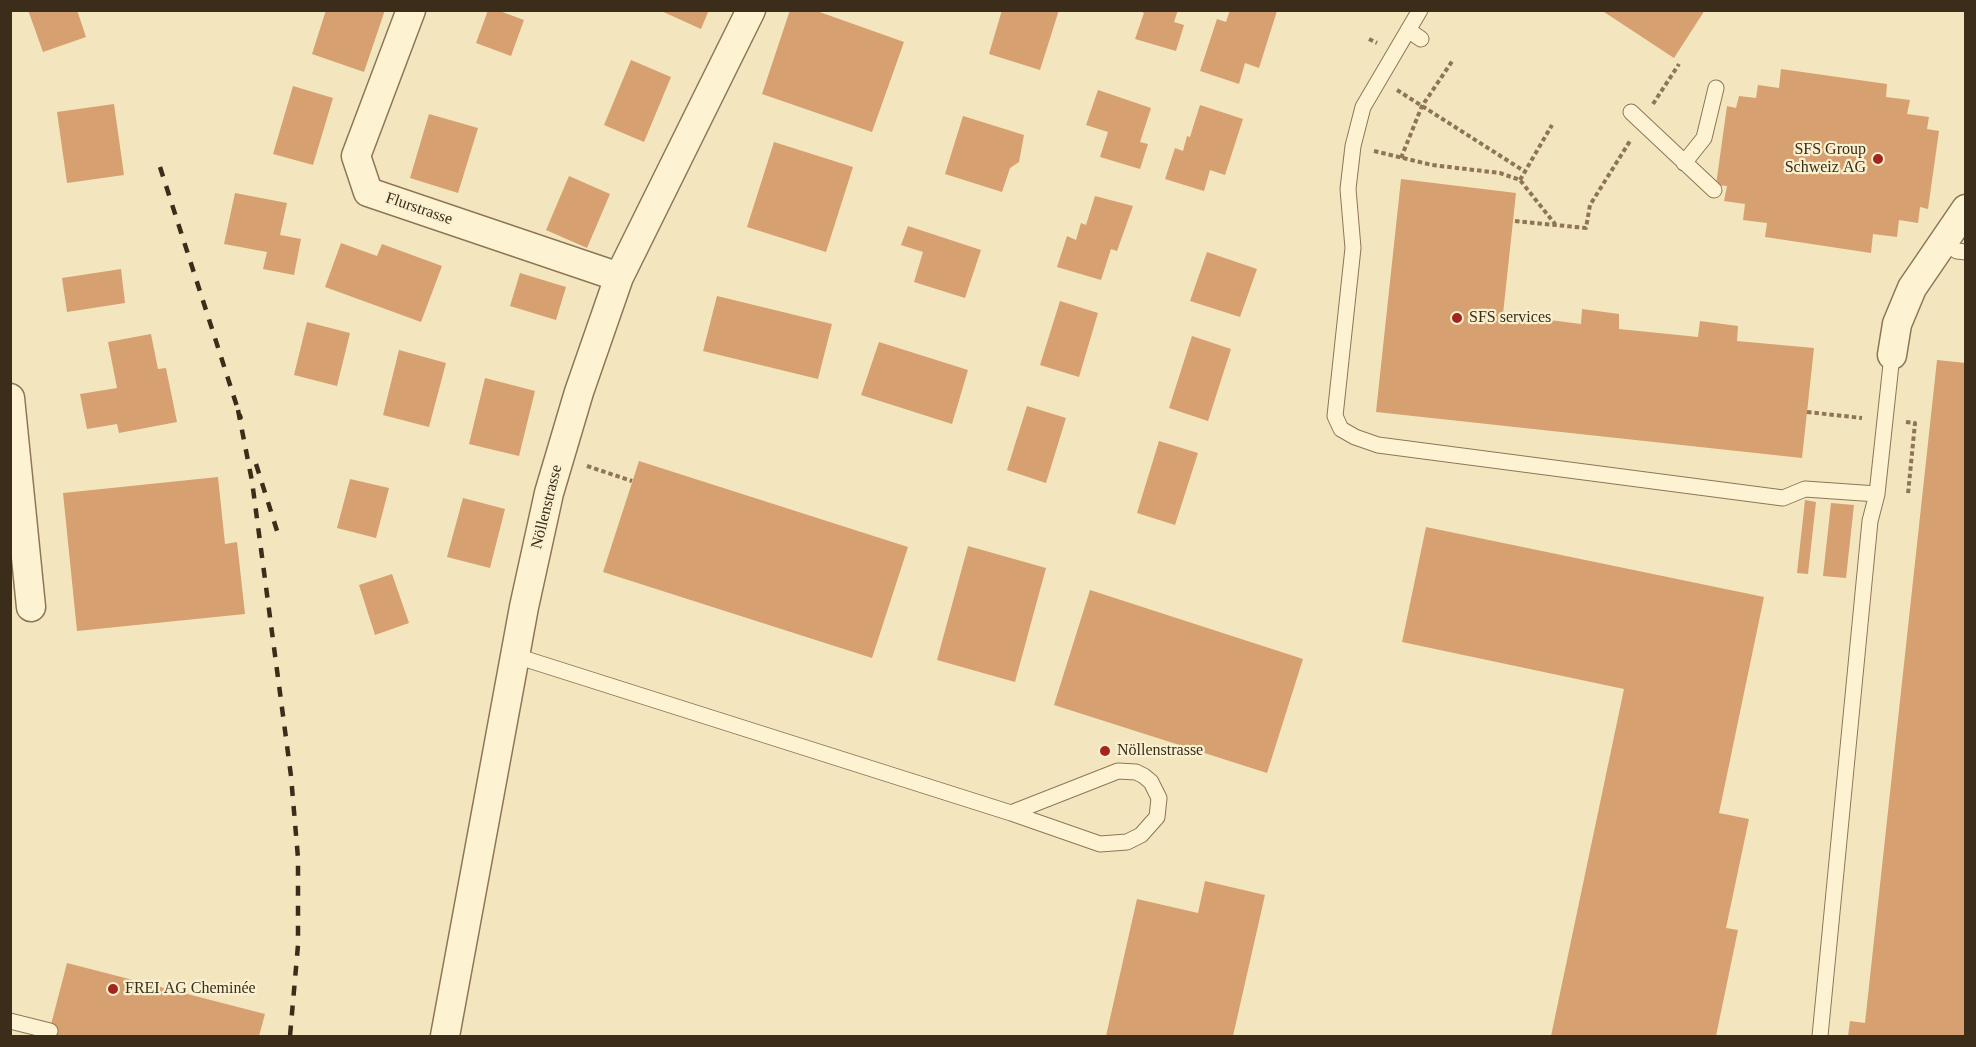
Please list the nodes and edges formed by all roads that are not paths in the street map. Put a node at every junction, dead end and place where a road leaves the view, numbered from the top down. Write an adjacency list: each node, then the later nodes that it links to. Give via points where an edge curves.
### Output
1 (411, 10): 12 (street, Flurstrasse, via 356,156 368,192)
2 (751, 10): 12 (street, Nöllenstrasse)
3 (1420, 10): 4 (lane)
4 (1408, 30): 5 (lane); 15 (lane, via 1363,107 1353,146 1348,189 1353,248 1335,416 1341,429 1378,445 1783,498 1805,489)
5 (1421, 39)
6 (1716, 88): 8 (lane, via 1704,138)
7 (1636, 117): 8 (lane)
8 (1684, 163): 9 (lane)
9 (1714, 190)
10 (1965, 209): 11 (street)
11 (1955, 247): 13 (street, via 1912,288 1897,324)
12 (619, 277): 17 (street, Nöllenstrasse, via 552,484)
13 (1892, 355): 15 (lane)
14 (10, 398): 16 (street)
15 (1877, 494): 22 (lane, via 1870,521)
16 (31, 607)
17 (516, 656): 18 (lane); 21 (street, Nöllenstrasse)
18 (1011, 813): 18 (lane, via 1087,841 1113,845 1141,835 1152,825 1159,798 1144,776 1118,771)
19 (10, 1021): 20 (lane)
20 (50, 1031)
21 (445, 1036)
22 (1820, 1036)

